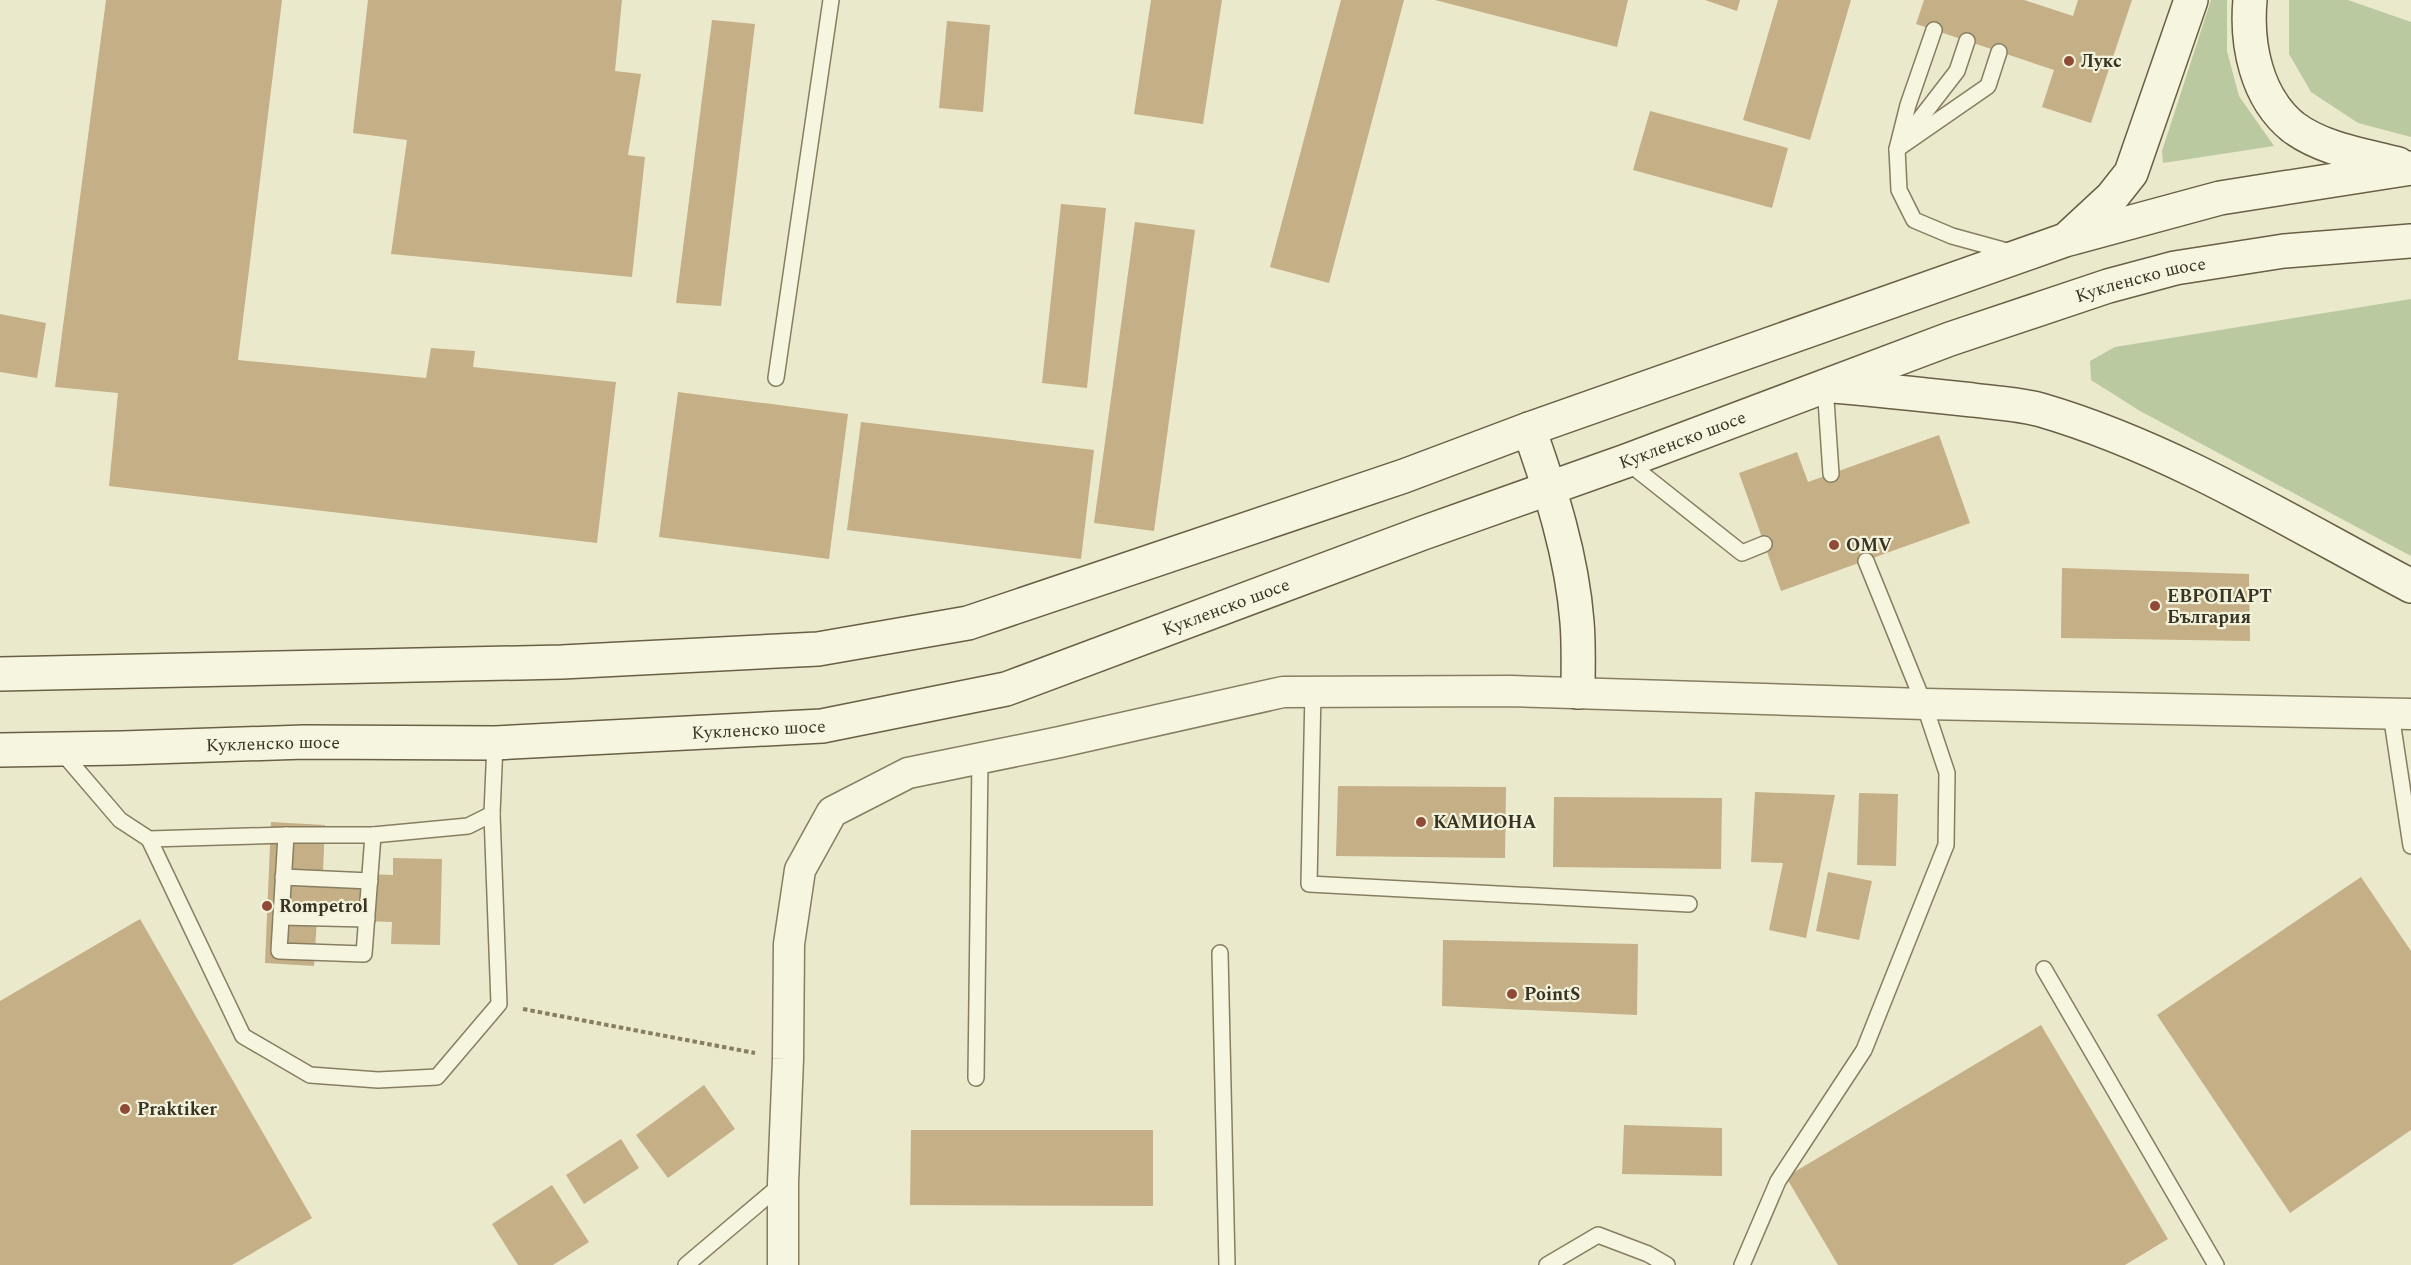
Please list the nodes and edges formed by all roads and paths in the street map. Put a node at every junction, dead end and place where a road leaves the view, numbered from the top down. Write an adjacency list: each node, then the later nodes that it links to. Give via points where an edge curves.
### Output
1 (831, 0): 12 (lane)
2 (2191, 0): 9 (main road, via 2131,174)
3 (2250, 0): 8 (main road, via 2251,50 2259,79 2275,107 2293,127 2326,144)
4 (1934, 30): 7 (lane)
5 (1967, 41): 7 (lane, via 1957,71)
6 (2000, 52): 7 (lane, via 1988,86)
7 (1897, 149): 11 (lane, via 1899,190 1914,220 1952,236)
8 (2411, 167): 9 (main road, via 2220,198)
9 (2065, 240): 11 (main road)
10 (2411, 241): 13 (main road, Кукленско шосе, via 2284,251 2175,268 2030,312)
11 (2020, 255): 14 (main road)
12 (776, 378)
13 (1825, 385): 15 (main road, Кукленско шосе); 16 (lane); 20 (main road, via 1991,402 2061,417 2135,444 2205,477)
14 (1529, 429): 17 (main road); 21 (main road, via 1404,476 968,623 818,649 562,662)
15 (1626, 461): 17 (main road, Кукленско шосе); 18 (lane, via 1742,553)
16 (1831, 474)
17 (1551, 489): 23 (main road, via 1577,621); 26 (main road, Кукленско шосе, via 1006,689 822,726)
18 (1764, 544)
19 (1866, 561): 24 (lane)
20 (2411, 586)
21 (0, 674)
22 (1313, 692): 23 (street); 29 (street, via 1283,692); 37 (lane, via 1309,884)
23 (1578, 692): 24 (street)
24 (1923, 704): 25 (street); 51 (lane, via 1947,773 1946,845 1864,1050 1778,1181)
25 (2401, 714): 34 (lane)
26 (495, 743): 28 (main road, Кукленско шосе, via 304,742); 30 (lane)
27 (0, 750): 28 (main road, Кукленско шосе)
28 (60, 750): 33 (lane, via 120,820)
29 (980, 759): 43 (street, via 908,773 832,812 800,870 789,944); 44 (lane)
30 (492, 814): 32 (lane, via 468,826); 42 (lane)
31 (286, 835): 32 (lane); 33 (lane); 35 (lane)
32 (373, 835): 36 (lane)
33 (149, 839): 42 (lane, via 243,1036 310,1076 378,1080 437,1077)
34 (2411, 846)
35 (283, 878): 36 (lane); 38 (lane)
36 (370, 881): 39 (lane)
37 (1689, 904)
38 (281, 917): 39 (lane); 39 (lane, via 279,951 364,954)
39 (367, 919)
40 (1220, 952): 48 (lane)
41 (2044, 969): 52 (lane)
42 (499, 1004): 43 (path)
43 (788, 1059): 45 (street)
44 (976, 1078)
45 (783, 1184): 46 (lane); 47 (street)
46 (686, 1265)
47 (783, 1265)
48 (1227, 1265)
49 (1547, 1265): 50 (lane, via 1598,1235)
50 (1667, 1265)
51 (1742, 1265)
52 (2216, 1265)

